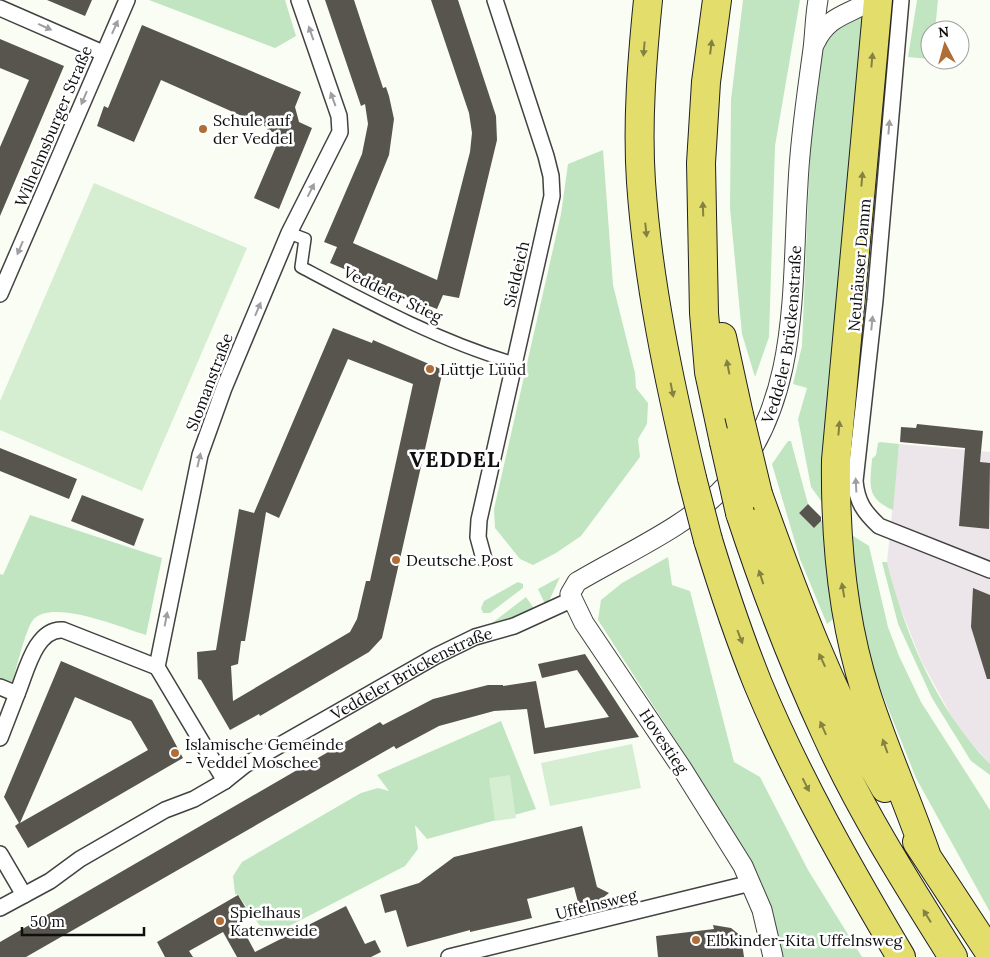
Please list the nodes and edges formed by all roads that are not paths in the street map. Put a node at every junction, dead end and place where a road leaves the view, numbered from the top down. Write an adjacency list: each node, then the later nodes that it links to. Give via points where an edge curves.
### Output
1 (127, 0): 12 (street, Wilhelmsburger Straße, one-way to 1)
2 (299, 0): 13 (street, Slomanstraße, one-way to 2, via 340,132 339,116)
3 (495, 0): 16 (street, Sieldeich, via 531,103 552,185 550,208)
4 (648, 0): 34 (highway, one-way to 34, bridge, via 640,83 641,181 651,280 674,404 708,540 731,614 771,711 822,815)
5 (717, 0): 14 (highway, one-way to 5, via 701,163 706,82)
6 (818, 0): 11 (street, Veddeler Brückenstraße)
7 (871, 0): 11 (street, Veddeler Brückenstraße, via 829,22)
8 (878, 0): 27 (highway, one-way to 8, via 866,692 852,642 840,574 836,507 836,460)
9 (901, 0): 19 (street, Neuhäuser Damm, one-way to 9, via 879,526 860,504 855,481 875,300)
10 (0, 8): 12 (street, one-way to 12)
11 (813, 46): 20 (street, Veddeler Brückenstraße, via 800,136 789,341 782,380 771,410 757,441 725,486 692,515 574,584 570,591)
12 (103, 53): 15 (street, Wilhelmsburger Straße, one-way to 15)
13 (289, 233): 16 (street, Veddeler Stieg, via 305,239 301,267 384,311); 21 (street, Slomanstraße, one-way to 13, via 200,455 224,388)
14 (704, 257): 17 (highway, one-way to 14, bridge, via 739,414); 17 (highway, bridge, via 709,372 724,442)
15 (0, 294)
16 (514, 363): 18 (street, Sieldeich, via 477,528)
17 (749, 503): 27 (highway, one-way to 17, via 851,724); 35 (highway, one-way to 17, via 896,865 827,738 768,598)
18 (484, 559)
19 (990, 570)
20 (571, 600): 25 (street, Veddeler Brückenstraße, via 514,626 475,637 436,656 245,765); 28 (street, Hovestieg, via 686,774)
21 (157, 667): 23 (street, via 56,630 39,641); 25 (street)
22 (0, 687): 23 (street)
23 (17, 694): 24 (street)
24 (0, 738)
25 (225, 781): 29 (street, Veddeler Brückenstraße, via 194,799 165,810)
26 (0, 854): 29 (street)
27 (927, 857): 31 (highway)
28 (751, 883): 32 (street, Uffelnsweg); 33 (street, Hovestieg, via 762,910)
29 (24, 895): 30 (street, Veddeler Brückenstraße)
30 (0, 908)
31 (990, 953)
32 (450, 957)
33 (773, 957)
34 (901, 957)
35 (953, 957)

